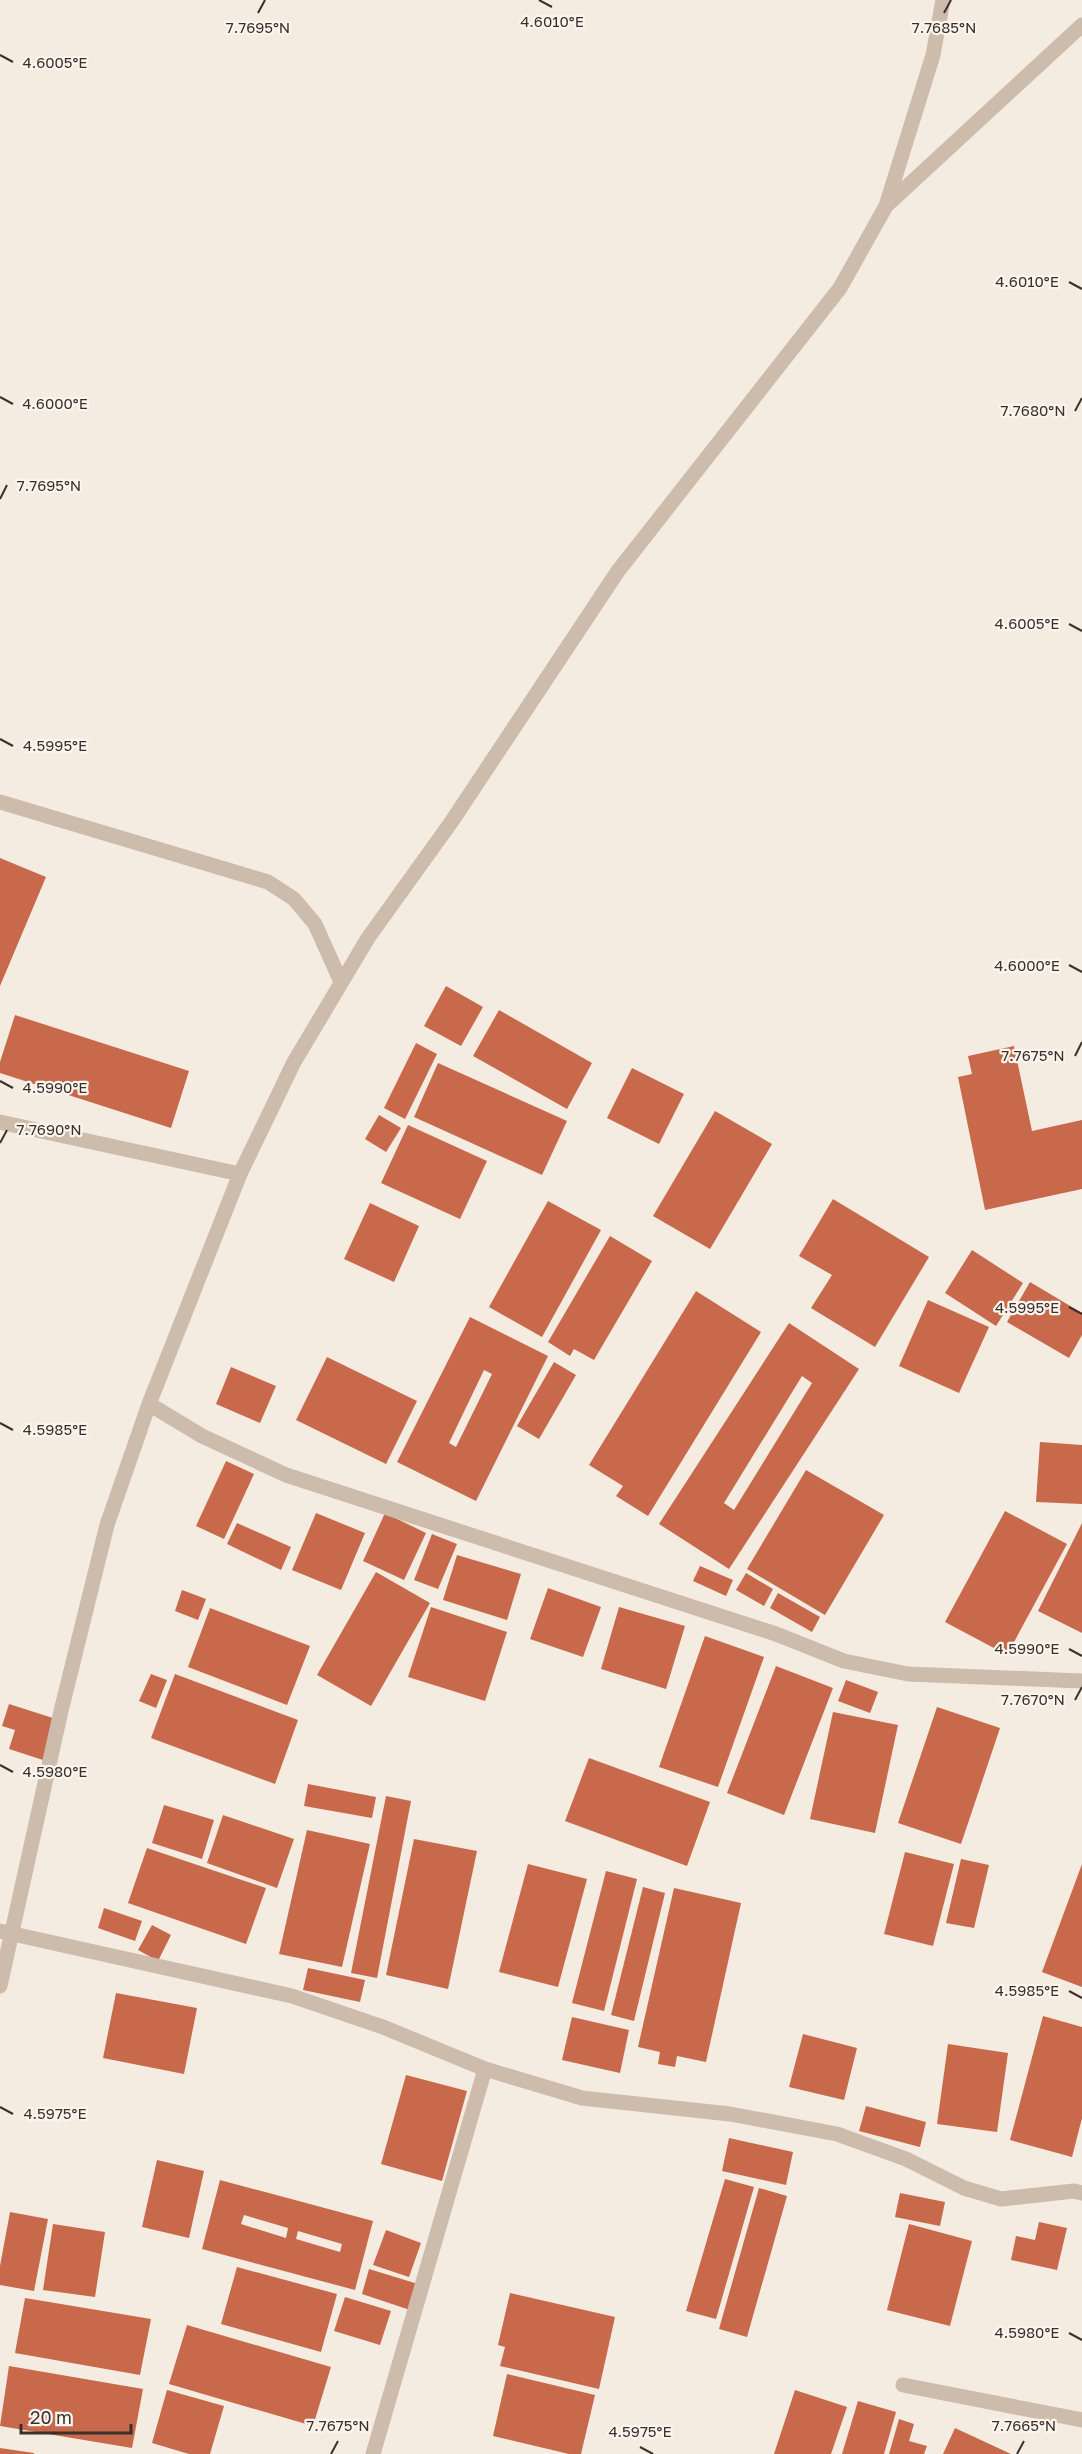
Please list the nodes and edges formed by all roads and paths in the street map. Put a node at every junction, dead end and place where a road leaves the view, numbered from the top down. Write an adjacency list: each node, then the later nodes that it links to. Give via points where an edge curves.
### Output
1 (943, 0): 3 (street, via 933,55)
2 (1082, 25): 3 (street)
3 (886, 206): 5 (street, via 840,288 618,571)
4 (0, 802): 5 (street, via 268,882 294,899 315,924)
5 (340, 982): 7 (street, via 294,1062)
6 (0, 1122): 7 (street)
7 (240, 1174): 8 (street)
8 (149, 1404): 9 (street, via 202,1436 286,1475 734,1620 844,1661 908,1674); 10 (street, via 108,1525)
9 (1082, 1681)
10 (5, 1932): 11 (street); 12 (street, via 292,1996 383,2027)
11 (0, 1986)
12 (485, 2069): 13 (street, via 582,2098 730,2114 837,2134 906,2159 964,2188 1001,2199); 16 (street)
13 (1082, 2193)
14 (903, 2385): 15 (street)
15 (1082, 2420)
16 (373, 2454)

